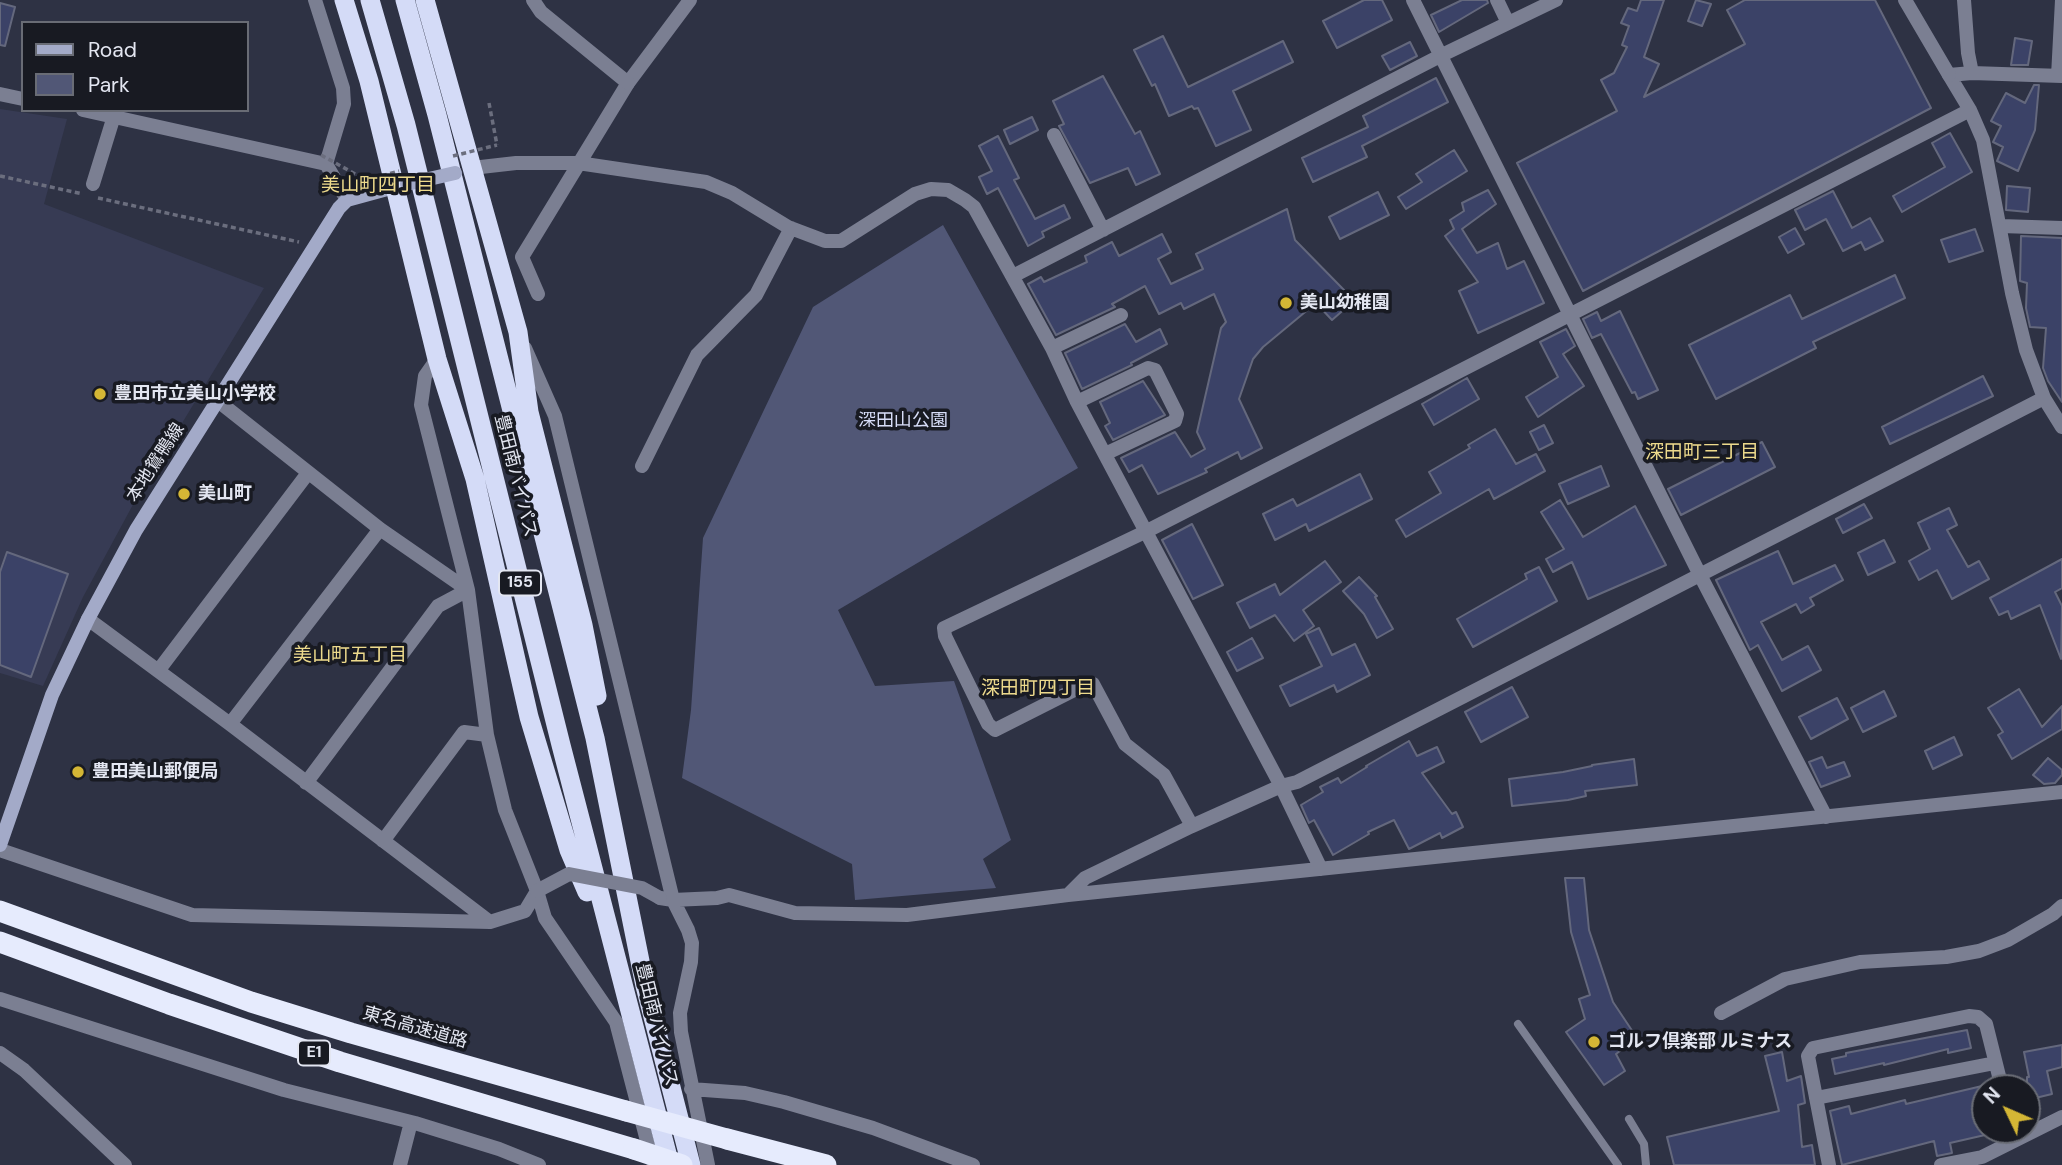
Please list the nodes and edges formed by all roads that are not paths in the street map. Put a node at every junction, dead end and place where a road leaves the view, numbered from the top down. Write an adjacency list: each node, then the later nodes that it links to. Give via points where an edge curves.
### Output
1 (314, 0): 26 (street, via 344,104)
2 (344, 0): 29 (highway, 155)
3 (370, 0): 74 (highway, 豊田南バイパス / 155, via 406,125)
4 (405, 0): 68 (highway, 豊田南バイパス / 155, via 595,738)
5 (425, 0): 28 (highway, 155)
6 (533, 0): 19 (street, via 541,12)
7 (690, 0): 19 (street)
8 (1413, 0): 15 (street)
9 (1497, 0): 14 (street)
10 (1556, 0): 14 (street)
11 (1905, 0): 17 (street)
12 (1964, 0): 16 (street)
13 (2062, 0): 18 (street)
14 (1508, 23): 15 (street)
15 (1442, 55): 35 (street); 38 (street)
16 (1972, 73): 17 (street); 18 (street)
17 (1949, 75): 22 (street)
18 (2060, 76)
19 (628, 83): 27 (street)
20 (0, 94): 21 (street)
21 (21, 99)
22 (1970, 110): 32 (street, via 1983,140); 38 (street)
23 (93, 112): 24 (street)
24 (114, 116): 26 (street); 30 (street)
25 (1054, 135): 35 (street)
26 (323, 160): 31 (street)
27 (578, 163): 28 (street, via 516,163); 33 (street, via 706,182); 37 (street, via 522,257)
28 (463, 170): 29 (main road, bridge); 40 (highway, 155)
29 (402, 180): 31 (main road); 42 (highway, 155)
30 (93, 184)
31 (347, 200): 44 (main road, 本地鴛鴨線)
32 (2001, 226): 34 (street); 43 (street, via 2026,350)
33 (791, 228): 36 (street, via 825,241 841,241 915,194 948,190 974,207); 48 (street, via 756,295 697,355)
34 (2062, 228)
35 (1103, 230): 36 (street)
36 (1013, 276): 41 (street)
37 (538, 294)
38 (1571, 313): 51 (street); 52 (street)
39 (1121, 315): 41 (street)
40 (518, 332): 68 (highway, 155, via 529,412 586,639 622,828); 69 (street, via 555,416)
41 (1052, 348): 45 (street)
42 (437, 359): 53 (street, via 425,376 421,405); 74 (highway, 155, via 475,479 529,717 569,850)
43 (2044, 398): 46 (street); 52 (street)
44 (218, 401): 49 (street); 54 (main road, 本地鴛鴨線, via 136,530)
45 (1077, 402): 47 (street); 47 (street, via 1148,368 1155,370 1177,414 1175,421)
46 (2061, 421)
47 (1105, 454): 51 (street)
48 (642, 466)
49 (308, 473): 50 (street); 55 (street)
50 (380, 528): 53 (street); 56 (street)
51 (1147, 531): 59 (street); 62 (street, via 944,628 945,636 995,730 1093,684 1125,744 1164,775)
52 (1700, 575): 59 (street, via 1297,782); 61 (street)
53 (468, 590): 57 (street); 58 (street, via 438,606)
54 (88, 620): 55 (street); 64 (main road, 本地鴛鴨線, via 52,695)
55 (158, 671): 56 (street)
56 (230, 724): 58 (street)
57 (487, 735): 63 (street, via 464,732); 66 (street, via 505,810)
58 (306, 783): 63 (street)
59 (1281, 786): 62 (street); 65 (street)
60 (2062, 792): 61 (street)
61 (1826, 817): 65 (street)
62 (1192, 826): 67 (street, via 1085,878)
63 (383, 841): 72 (street)
64 (0, 847): 72 (street, via 192,915)
65 (1321, 869): 67 (street)
66 (537, 891): 69 (street, bridge, via 569,874 642,888); 72 (street, via 525,911); 91 (street, via 545,918 616,1022)
67 (1068, 895): 69 (street, via 907,915 795,914 729,895)
68 (628, 898): 94 (highway, 豊田南バイパス / 155, via 645,986)
69 (666, 899): 81 (street, via 692,943 680,1013)
70 (2062, 906): 76 (street, via 2008,940 1979,951 1860,962 1785,979)
71 (0, 911): 96 (highway, 東名高速道路 / E1, bridge, via 251,1002 351,1033)
72 (490, 922)
73 (0, 942): 93 (highway, E1, bridge, via 340,1062)
74 (618, 960): 92 (highway, 豊田南バイパス / 155)
75 (0, 999): 85 (street, via 284,1090)
76 (1721, 1013)
77 (1518, 1024): 98 (lane)
78 (0, 1053): 88 (street, via 24,1070)
79 (1995, 1063): 80 (street); 82 (street); 82 (street, via 1986,1024 1969,1016 1813,1048 1808,1056)
80 (1998, 1074)
81 (691, 1090): 95 (street); 97 (street, via 745,1093 784,1102 873,1128)
82 (1816, 1098): 100 (street)
83 (2062, 1117): 86 (street)
84 (1629, 1119): 99 (lane, via 1644,1144)
85 (411, 1122): 89 (street); 90 (street)
86 (2041, 1125)
87 (2000, 1144): 101 (street, via 1982,1157)
88 (119, 1162)
89 (400, 1165)
90 (539, 1165)
91 (653, 1165)
92 (670, 1165)
93 (682, 1165)
94 (691, 1165)
95 (708, 1165)
96 (826, 1165)
97 (972, 1165)
98 (1618, 1165)
99 (1646, 1165)
100 (1829, 1165)
101 (1941, 1165)

